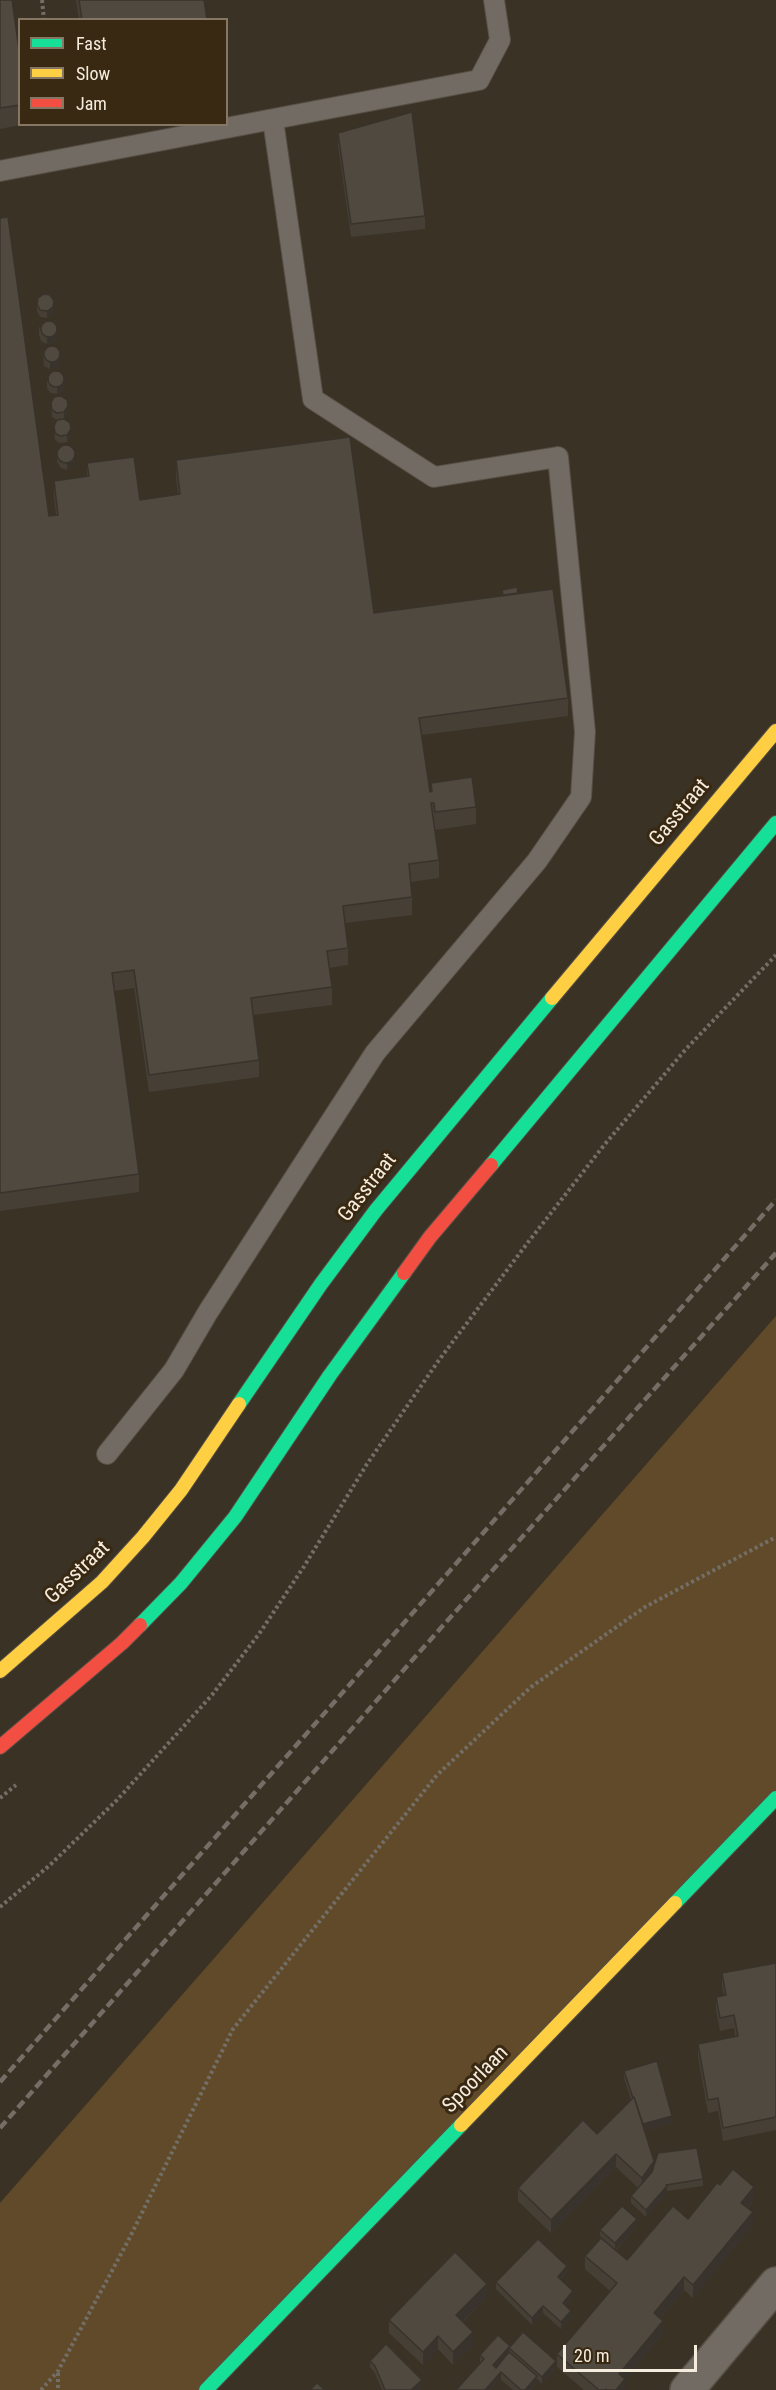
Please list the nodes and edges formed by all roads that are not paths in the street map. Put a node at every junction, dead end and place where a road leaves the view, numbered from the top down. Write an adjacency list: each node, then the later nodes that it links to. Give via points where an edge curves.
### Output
1 (494, 0): 2 (lane, via 500,40 479,80)
2 (273, 120): 3 (lane); 6 (lane, via 313,399 434,477 558,457 585,732 581,797 537,861 375,1053 174,1370)
3 (0, 171)
4 (776, 731): 7 (street, Gasstraat, via 376,1210 181,1490 143,1537 102,1582)
5 (776, 823): 8 (street, via 430,1237 330,1375 235,1517 181,1583 122,1643)
6 (107, 1454)
7 (0, 1671)
8 (0, 1747)
9 (776, 1798): 11 (street, Spoorlaan)
10 (776, 2284): 12 (street)
11 (206, 2390)
12 (687, 2390)

